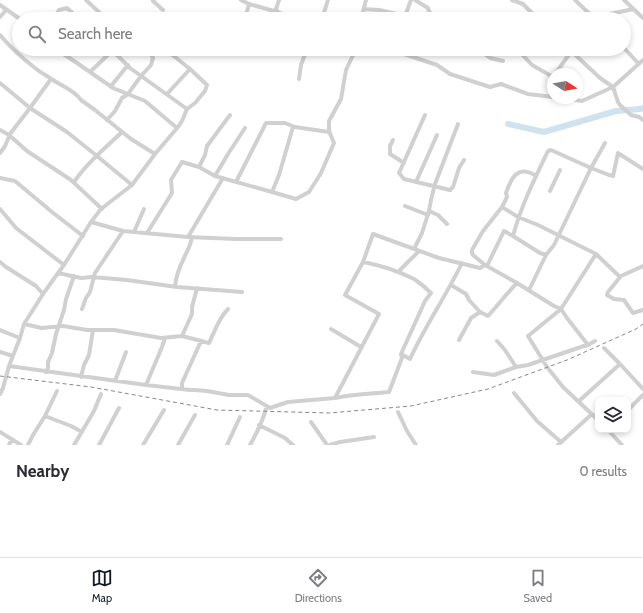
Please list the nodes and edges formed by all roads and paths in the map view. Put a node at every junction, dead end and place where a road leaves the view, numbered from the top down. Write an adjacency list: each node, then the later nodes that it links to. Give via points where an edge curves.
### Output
1 (86, 0): 20 (street)
2 (154, 0): 17 (street)
3 (241, 0): 12 (street)
4 (279, 0): 22 (street, via 276,9)
5 (328, 0): 23 (street)
6 (366, 0): 14 (street)
7 (411, 0): 26 (street)
8 (415, 0): 27 (street, via 428,8)
9 (512, 0): 28 (street, via 523,4)
10 (575, 0): 29 (street)
11 (624, 0): 15 (street)
12 (248, 2): 21 (street); 22 (street)
13 (0, 5): 16 (street)
14 (364, 9): 24 (street); 25 (street)
15 (634, 9): 30 (street); 33 (street)
16 (6, 10): 31 (street); 32 (street)
17 (163, 10)
18 (58, 12): 19 (street, via 67,8)
19 (71, 12)
20 (99, 12)
21 (246, 12)
22 (278, 12)
23 (324, 12)
24 (363, 12)
25 (386, 12)
26 (407, 12)
27 (430, 12)
28 (531, 12)
29 (588, 12)
30 (619, 12)
31 (12, 14)
32 (0, 17)
33 (643, 18)
34 (0, 35): 35 (street)
35 (12, 47)
36 (631, 55): 52 (street)
37 (22, 56): 59 (street)
38 (68, 56): 56 (street)
39 (105, 56): 56 (street)
40 (119, 56): 53 (street)
41 (152, 56): 58 (street, via 151,65)
42 (173, 56): 55 (street)
43 (304, 56): 60 (street)
44 (353, 56): 81 (street, via 346,70 341,99 329,121)
45 (414, 56): 67 (street, via 437,65 450,74 490,87 501,84 528,94)
46 (487, 56): 51 (street)
47 (524, 56): 57 (street, via 532,65)
48 (567, 56): 54 (street)
49 (577, 56): 63 (street)
50 (643, 60): 52 (street)
51 (504, 61)
52 (639, 64): 63 (street)
53 (128, 65): 58 (street); 62 (street)
54 (559, 68)
55 (190, 69): 66 (street); 70 (street, via 207,85 195,103)
56 (90, 72): 62 (street)
57 (547, 74)
58 (141, 76): 65 (street); 66 (street)
59 (51, 79): 69 (street); 73 (street)
60 (299, 79)
61 (2, 85): 64 (street); 69 (street)
62 (110, 86): 65 (street)
63 (613, 87): 68 (street); 74 (street, via 618,102 631,115)
64 (0, 90)
65 (128, 94): 73 (street, via 122,98 115,112); 77 (street, via 145,101)
66 (167, 94): 70 (street)
67 (547, 96)
68 (583, 101)
69 (30, 108): 82 (street); 88 (street, via 67,132)
70 (187, 109): 77 (street)
71 (425, 114): 90 (street)
72 (230, 115): 91 (street, via 207,146)
73 (107, 120): 80 (street)
74 (643, 120)
75 (458, 124): 103 (street)
76 (293, 127): 81 (street); 100 (street, via 284,123 266,123); 105 (street)
77 (177, 128): 87 (street)
78 (245, 128): 95 (street)
79 (0, 130): 82 (street)
80 (122, 132): 87 (street); 88 (street)
81 (329, 132): 105 (street, via 334,143 321,173 309,192 296,199)
82 (10, 135): 86 (street); 99 (street, via 27,151)
83 (437, 135): 101 (street)
84 (393, 140): 90 (street, via 390,154)
85 (605, 143): 92 (street)
86 (0, 153)
87 (155, 154): 102 (street)
88 (97, 156): 99 (street); 102 (street)
89 (464, 160): 103 (street, via 459,168 454,188 450,190)
90 (404, 163): 101 (street, via 399,173 404,179)
91 (199, 167): 95 (street); 117 (street, via 182,162 171,180 172,193)
92 (591, 168): 93 (street, via 613,176 618,153); 96 (street, via 551,150 548,151); 118 (street)
93 (643, 169)
94 (560, 170): 104 (street)
95 (215, 176): 98 (street)
96 (536, 176): 107 (street, via 524,171 516,174 510,182); 112 (street)
97 (0, 178): 119 (street, via 15,181)
98 (224, 178): 100 (street); 121 (street)
99 (74, 182): 108 (street)
100 (236, 182): 105 (street)
101 (416, 182): 103 (street)
102 (132, 185): 108 (street)
103 (434, 186): 111 (street)
104 (550, 191)
105 (272, 192)
106 (405, 206): 111 (street)
107 (502, 207): 112 (street); 131 (street, via 472,250 473,255)
108 (102, 208): 113 (street)
109 (0, 209): 130 (street, via 16,228)
110 (144, 209): 116 (street)
111 (428, 213): 114 (street, via 438,215); 123 (street)
112 (518, 217): 118 (street); 120 (street)
113 (91, 222): 115 (street); 119 (street)
114 (447, 224)
115 (123, 231): 116 (street); 137 (street)
116 (134, 232): 117 (street)
117 (146, 233): 121 (street)
118 (559, 235): 125 (street); 126 (street)
119 (82, 236): 130 (street)
120 (513, 236): 126 (street); 131 (street, via 504,231)
121 (190, 237): 122 (street); 140 (street, via 191,242)
122 (281, 239)
123 (414, 249): 124 (street); 128 (street, via 373,234)
124 (419, 251): 129 (street); 134 (street)
125 (596, 254): 136 (street); 147 (street)
126 (546, 255): 142 (street)
127 (0, 262): 144 (street, via 36,286)
128 (363, 262): 134 (street); 163 (street, via 345,295 379,314)
129 (462, 263): 131 (street, via 480,268); 139 (street)
130 (64, 265): 133 (street)
131 (486, 266): 138 (street)
132 (643, 266): 136 (street)
133 (58, 272): 135 (street); 144 (street)
134 (398, 272): 167 (street, via 415,280 431,293)
135 (74, 276): 137 (street); 151 (street)
136 (621, 276): 148 (street, via 607,296 624,300 633,313)
137 (94, 277): 140 (street); 145 (street)
138 (517, 283): 142 (street); 149 (street, via 488,316)
139 (451, 285): 149 (street, via 466,294); 167 (street, via 410,359)
140 (175, 286): 141 (street)
141 (197, 288): 143 (street); 155 (street, via 192,314)
142 (529, 290): 147 (street)
143 (242, 292)
144 (43, 294): 150 (street)
145 (82, 309)
146 (228, 309): 159 (street, via 216,325 209,343)
147 (561, 309): 162 (street); 169 (street, via 528,336)
148 (643, 310)
149 (480, 312): 158 (street, via 471,318)
150 (24, 324): 151 (street, via 42,328); 156 (street)
151 (59, 326): 154 (street); 173 (street)
152 (332, 329): 163 (street)
153 (0, 330): 156 (street)
154 (93, 330): 157 (street, via 114,330); 175 (street, via 89,355)
155 (182, 336): 157 (street); 159 (street)
156 (20, 338): 168 (street)
157 (164, 338): 177 (street)
158 (460, 340)
159 (201, 341): 179 (street, via 182,383)
160 (497, 341): 172 (street)
161 (595, 341): 162 (street)
162 (588, 345): 169 (street)
163 (362, 347): 185 (street)
164 (604, 348): 170 (street)
165 (0, 352): 168 (street)
166 (126, 352): 176 (street)
167 (401, 354): 185 (street, via 402,358 389,392)
168 (13, 356): 171 (street)
169 (542, 360): 172 (street); 186 (street, via 563,387)
170 (620, 364): 178 (street); 186 (street)
171 (9, 366): 173 (street); 182 (street)
172 (516, 366): 174 (street, via 494,375)
173 (46, 372): 175 (street)
174 (473, 372)
175 (81, 377): 176 (street)
176 (115, 381): 177 (street)
177 (146, 385): 179 (street)
178 (643, 388)
179 (182, 389): 187 (street, via 248,395)
180 (57, 391): 194 (street)
181 (514, 393): 204 (street)
182 (0, 394)
183 (101, 394): 200 (street)
184 (643, 395): 188 (street)
185 (335, 398): 187 (street, via 288,402 270,408)
186 (579, 401): 192 (street)
187 (267, 406): 198 (street)
188 (631, 407)
189 (119, 408): 209 (street)
190 (164, 410): 210 (street)
191 (398, 412): 217 (street)
192 (592, 414): 196 (street); 204 (street)
193 (195, 415): 211 (street)
194 (45, 416): 200 (street); 207 (street)
195 (240, 417): 212 (street)
196 (595, 417)
197 (311, 422): 215 (street)
198 (259, 425): 213 (street); 214 (street)
199 (0, 432): 203 (street)
200 (82, 432): 208 (street)
201 (611, 433): 218 (street)
202 (374, 437): 216 (street)
203 (12, 439): 205 (street); 206 (street)
204 (559, 444)
205 (9, 445)
206 (21, 445)
207 (28, 445)
208 (74, 445)
209 (99, 445)
210 (143, 445)
211 (178, 445)
212 (227, 445)
213 (250, 445)
214 (293, 445)
215 (327, 445)
216 (330, 445)
217 (416, 445)
218 (622, 445)

